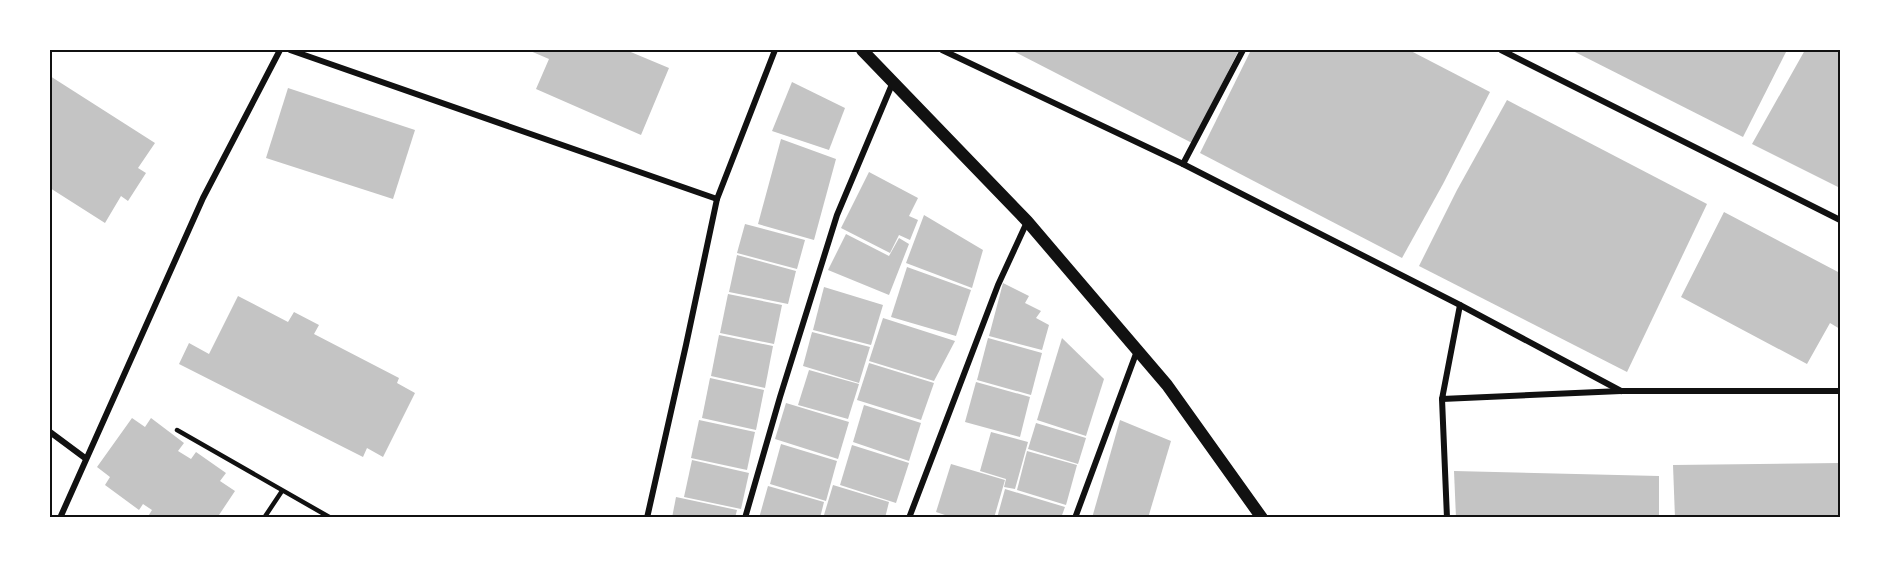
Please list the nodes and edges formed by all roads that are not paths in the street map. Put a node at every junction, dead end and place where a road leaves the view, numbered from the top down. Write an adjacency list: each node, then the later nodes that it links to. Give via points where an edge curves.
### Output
1 (280, 50): 21 (street, via 203,198)
2 (290, 50): 11 (street)
3 (775, 50): 11 (street)
4 (862, 50): 9 (main road)
5 (942, 50): 8 (street)
6 (1243, 50): 10 (street)
7 (1501, 50): 12 (street)
8 (953, 52): 10 (street)
9 (893, 82): 13 (main road); 27 (street, via 837,215)
10 (1183, 164): 14 (street)
11 (717, 199): 26 (street)
12 (1840, 220)
13 (1027, 221): 15 (main road); 28 (street, via 980,329)
14 (1460, 305): 16 (street); 18 (street)
15 (1137, 351): 29 (street); 30 (main road, via 1167,384)
16 (1621, 391): 17 (street); 18 (street)
17 (1840, 391)
18 (1442, 399): 31 (street)
19 (177, 429): 22 (lane)
20 (50, 432): 21 (street)
21 (85, 458): 23 (street)
22 (282, 491): 24 (lane); 25 (lane)
23 (60, 518)
24 (264, 518)
25 (331, 518)
26 (647, 518)
27 (746, 518)
28 (909, 518)
29 (1076, 518)
30 (1262, 518)
31 (1447, 518)

